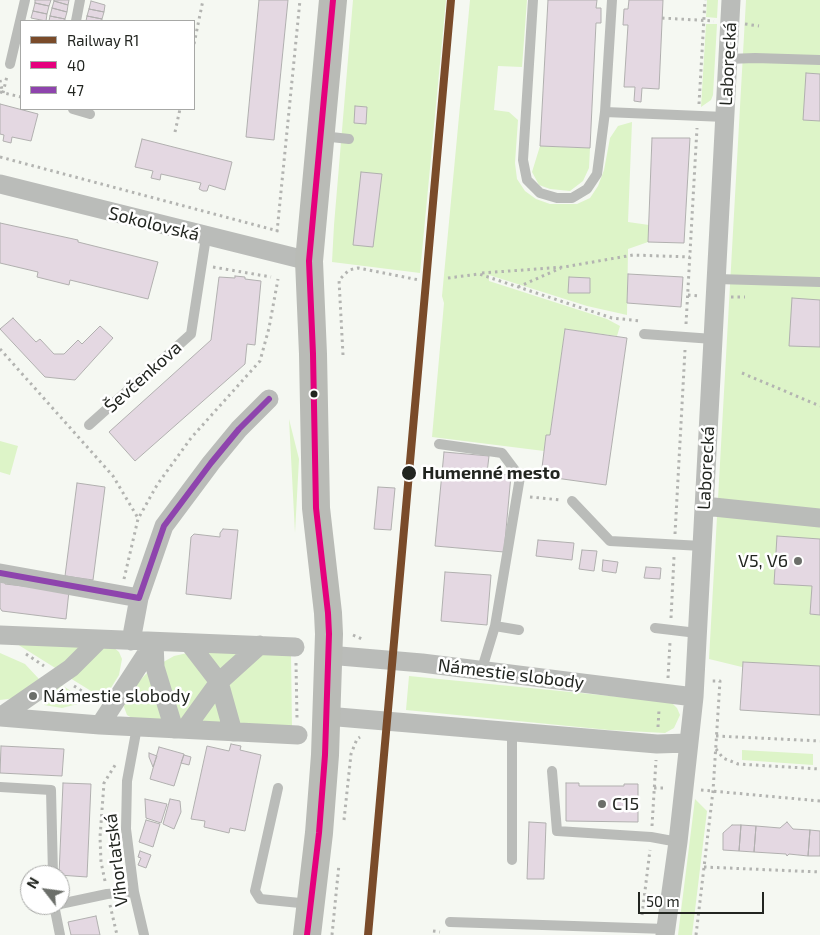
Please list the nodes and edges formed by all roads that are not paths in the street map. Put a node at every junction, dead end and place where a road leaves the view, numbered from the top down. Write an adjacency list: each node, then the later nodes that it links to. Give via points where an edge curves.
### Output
1 (25, 0): 7 (lane)
2 (80, 0): 8 (lane)
3 (332, 0): 17 (main road)
4 (533, 0): 14 (lane, via 523,160 527,180 540,193 572,198 587,189 596,174)
5 (612, 0): 14 (lane)
6 (732, 0): 10 (street, Laborecká)
7 (20, 20)
8 (76, 20)
9 (20, 21): 12 (lane)
10 (728, 60): 11 (lane); 16 (street, Laborecká)
11 (820, 60)
12 (10, 64)
13 (76, 110): 15 (lane)
14 (605, 112): 16 (lane)
15 (90, 114)
16 (725, 117): 22 (street, Laborecká)
17 (320, 136): 18 (lane); 21 (main road)
18 (348, 139)
19 (0, 184): 20 (street, Sokolovská)
20 (206, 237): 21 (street, Sokolovská); 27 (lane, Ševčenkova, via 191,334)
21 (309, 261): 46 (main road, via 316,508 328,613)
22 (717, 279): 23 (lane); 25 (street, Laborecká)
23 (820, 282)
24 (644, 334): 25 (lane)
25 (712, 339): 30 (street, Laborecká)
26 (269, 399): 34 (street, via 216,456 164,526)
27 (89, 425)
28 (439, 444): 35 (lane, via 502,453 520,477)
29 (572, 501): 32 (lane, via 610,541)
30 (704, 506): 31 (street); 32 (street, Laborecká)
31 (820, 518)
32 (702, 546): 38 (street, Laborecká)
33 (0, 573): 34 (street)
34 (138, 598): 41 (street)
35 (495, 626): 37 (lane); 47 (lane)
36 (655, 628): 38 (lane)
37 (519, 630)
38 (698, 633): 49 (street, Laborecká)
39 (0, 635): 40 (street)
40 (99, 640): 41 (street); 51 (street, via 71,668 0,717)
41 (131, 641): 42 (street)
42 (154, 642): 43 (street); 51 (street); 53 (street, via 155,667)
43 (189, 643): 44 (street); 48 (street)
44 (260, 645): 45 (street); 48 (street)
45 (295, 646)
46 (328, 655): 47 (street, Námestie slobody); 50 (main road)
47 (481, 672): 49 (street, Námestie slobody)
48 (219, 682): 53 (street); 55 (street)
49 (694, 697): 57 (street, Laborecká)
50 (326, 716): 54 (street); 66 (main road)
51 (100, 725): 52 (street)
52 (137, 727): 53 (street); 64 (lane, Vihorlatská, via 127,781 126,829)
53 (180, 729): 55 (street)
54 (512, 731): 57 (street, via 657,744); 62 (lane)
55 (233, 732): 56 (street)
56 (298, 735)
57 (688, 743): 61 (street, Laborecká)
58 (552, 771): 61 (lane, via 557,831 652,837)
59 (0, 787): 63 (lane, via 51,790)
60 (278, 788): 66 (lane, via 255,891 260,899)
61 (678, 842): 69 (street, Laborecká)
62 (512, 860)
63 (53, 865)
64 (134, 892): 65 (lane); 71 (lane, Vihorlatská)
65 (70, 902)
66 (311, 904): 72 (main road)
67 (57, 915): 70 (lane)
68 (450, 922): 69 (lane, via 640,928)
69 (666, 932)
70 (60, 935)
71 (144, 935)
72 (307, 935)

